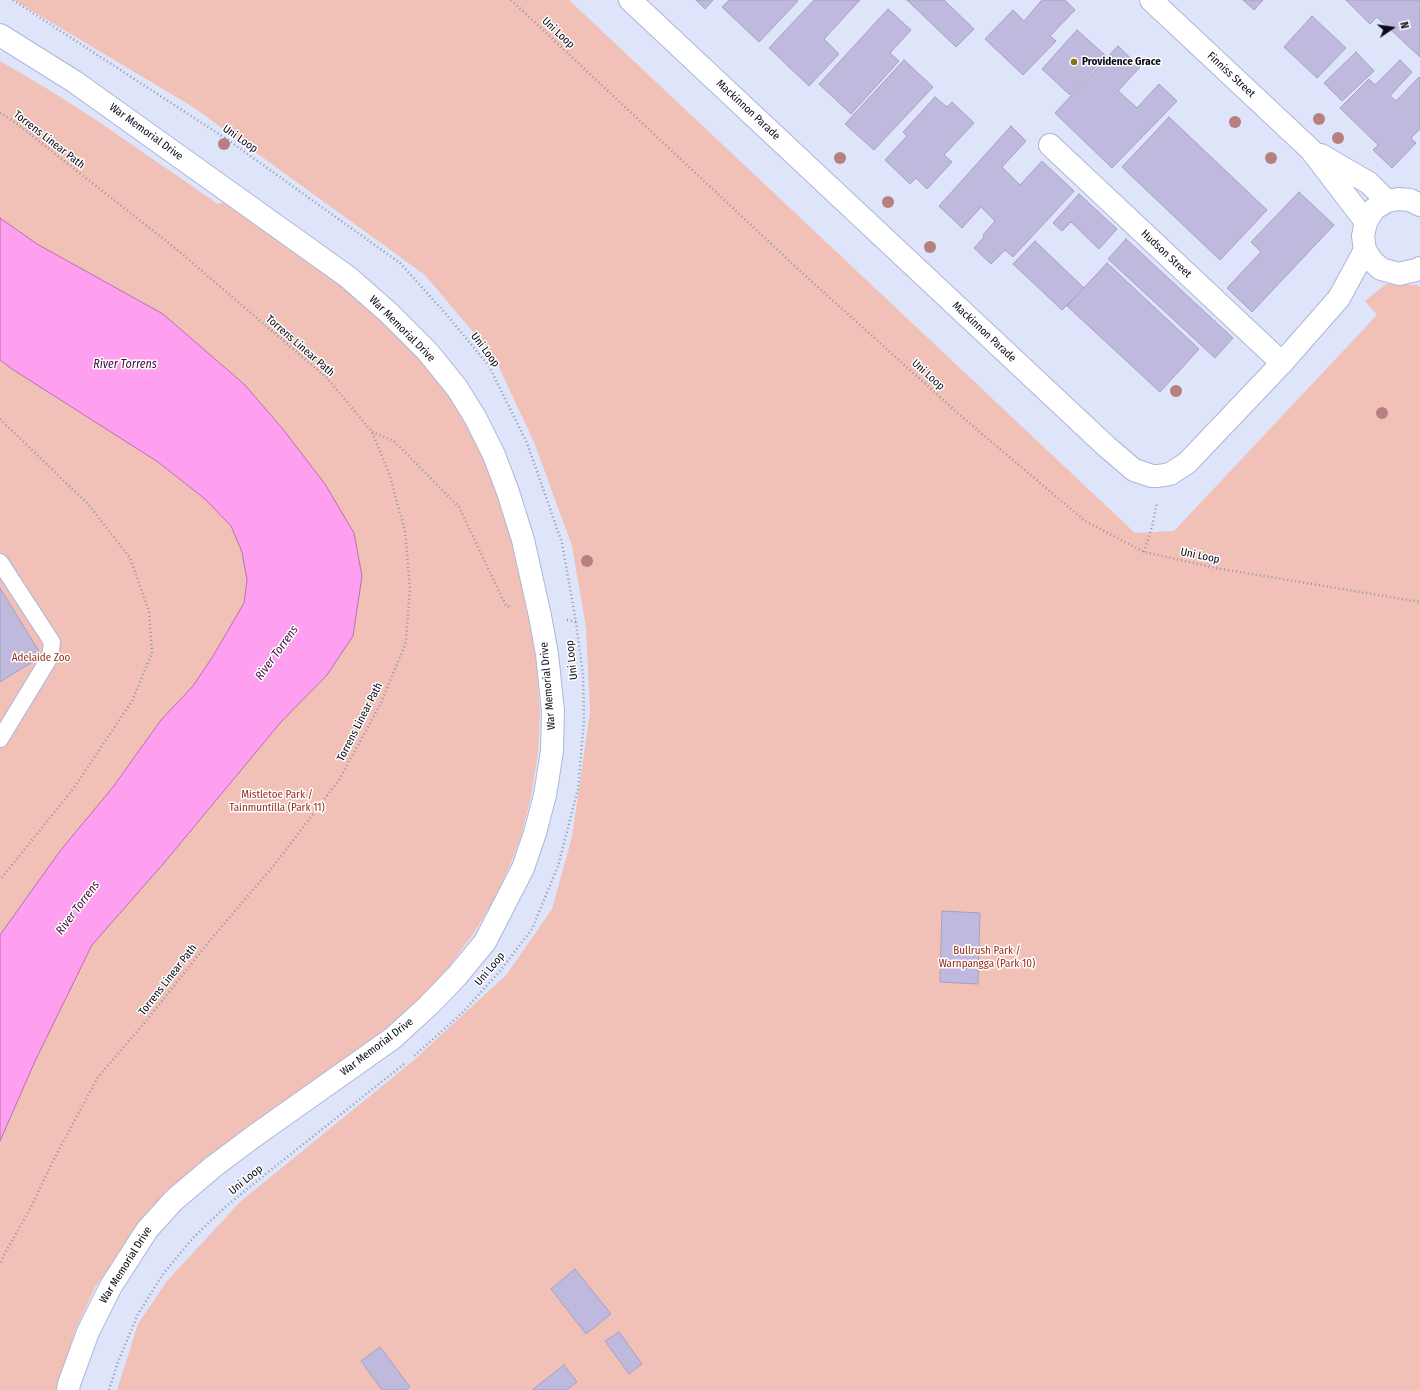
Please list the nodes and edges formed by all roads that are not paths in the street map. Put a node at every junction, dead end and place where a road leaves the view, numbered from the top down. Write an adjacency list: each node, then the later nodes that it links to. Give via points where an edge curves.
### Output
1 (630, 0): 13 (street, Mackinnon Parade, via 1134,470 1158,476 1170,474 1187,463)
2 (1151, 0): 5 (street, Finniss Street)
3 (0, 35): 16 (street, War Memorial Drive, via 75,82 348,276 427,351 457,388 475,417 494,455 508,492 523,540 548,654 553,711 552,751 545,795 523,868 485,942 456,977 393,1038 253,1137 174,1200 147,1230 111,1286 88,1332)
4 (1050, 145): 13 (street, Hudson Street)
5 (1311, 150): 7 (street, Finniss Street, via 1369,183); 8 (street, Finniss Street)
6 (1416, 199): 7 (street)
7 (1387, 201): 8 (street, via 1374,209)
8 (1366, 222): 9 (street, via 1363,236)
9 (1365, 250): 10 (street); 12 (street)
10 (1381, 269): 11 (street, via 1399,274); 12 (street)
11 (1419, 271)
12 (1339, 298): 13 (street)
13 (1282, 363)
14 (0, 562): 15 (lane, via 52,642 50,657)
15 (0, 739)
16 (68, 1390)

